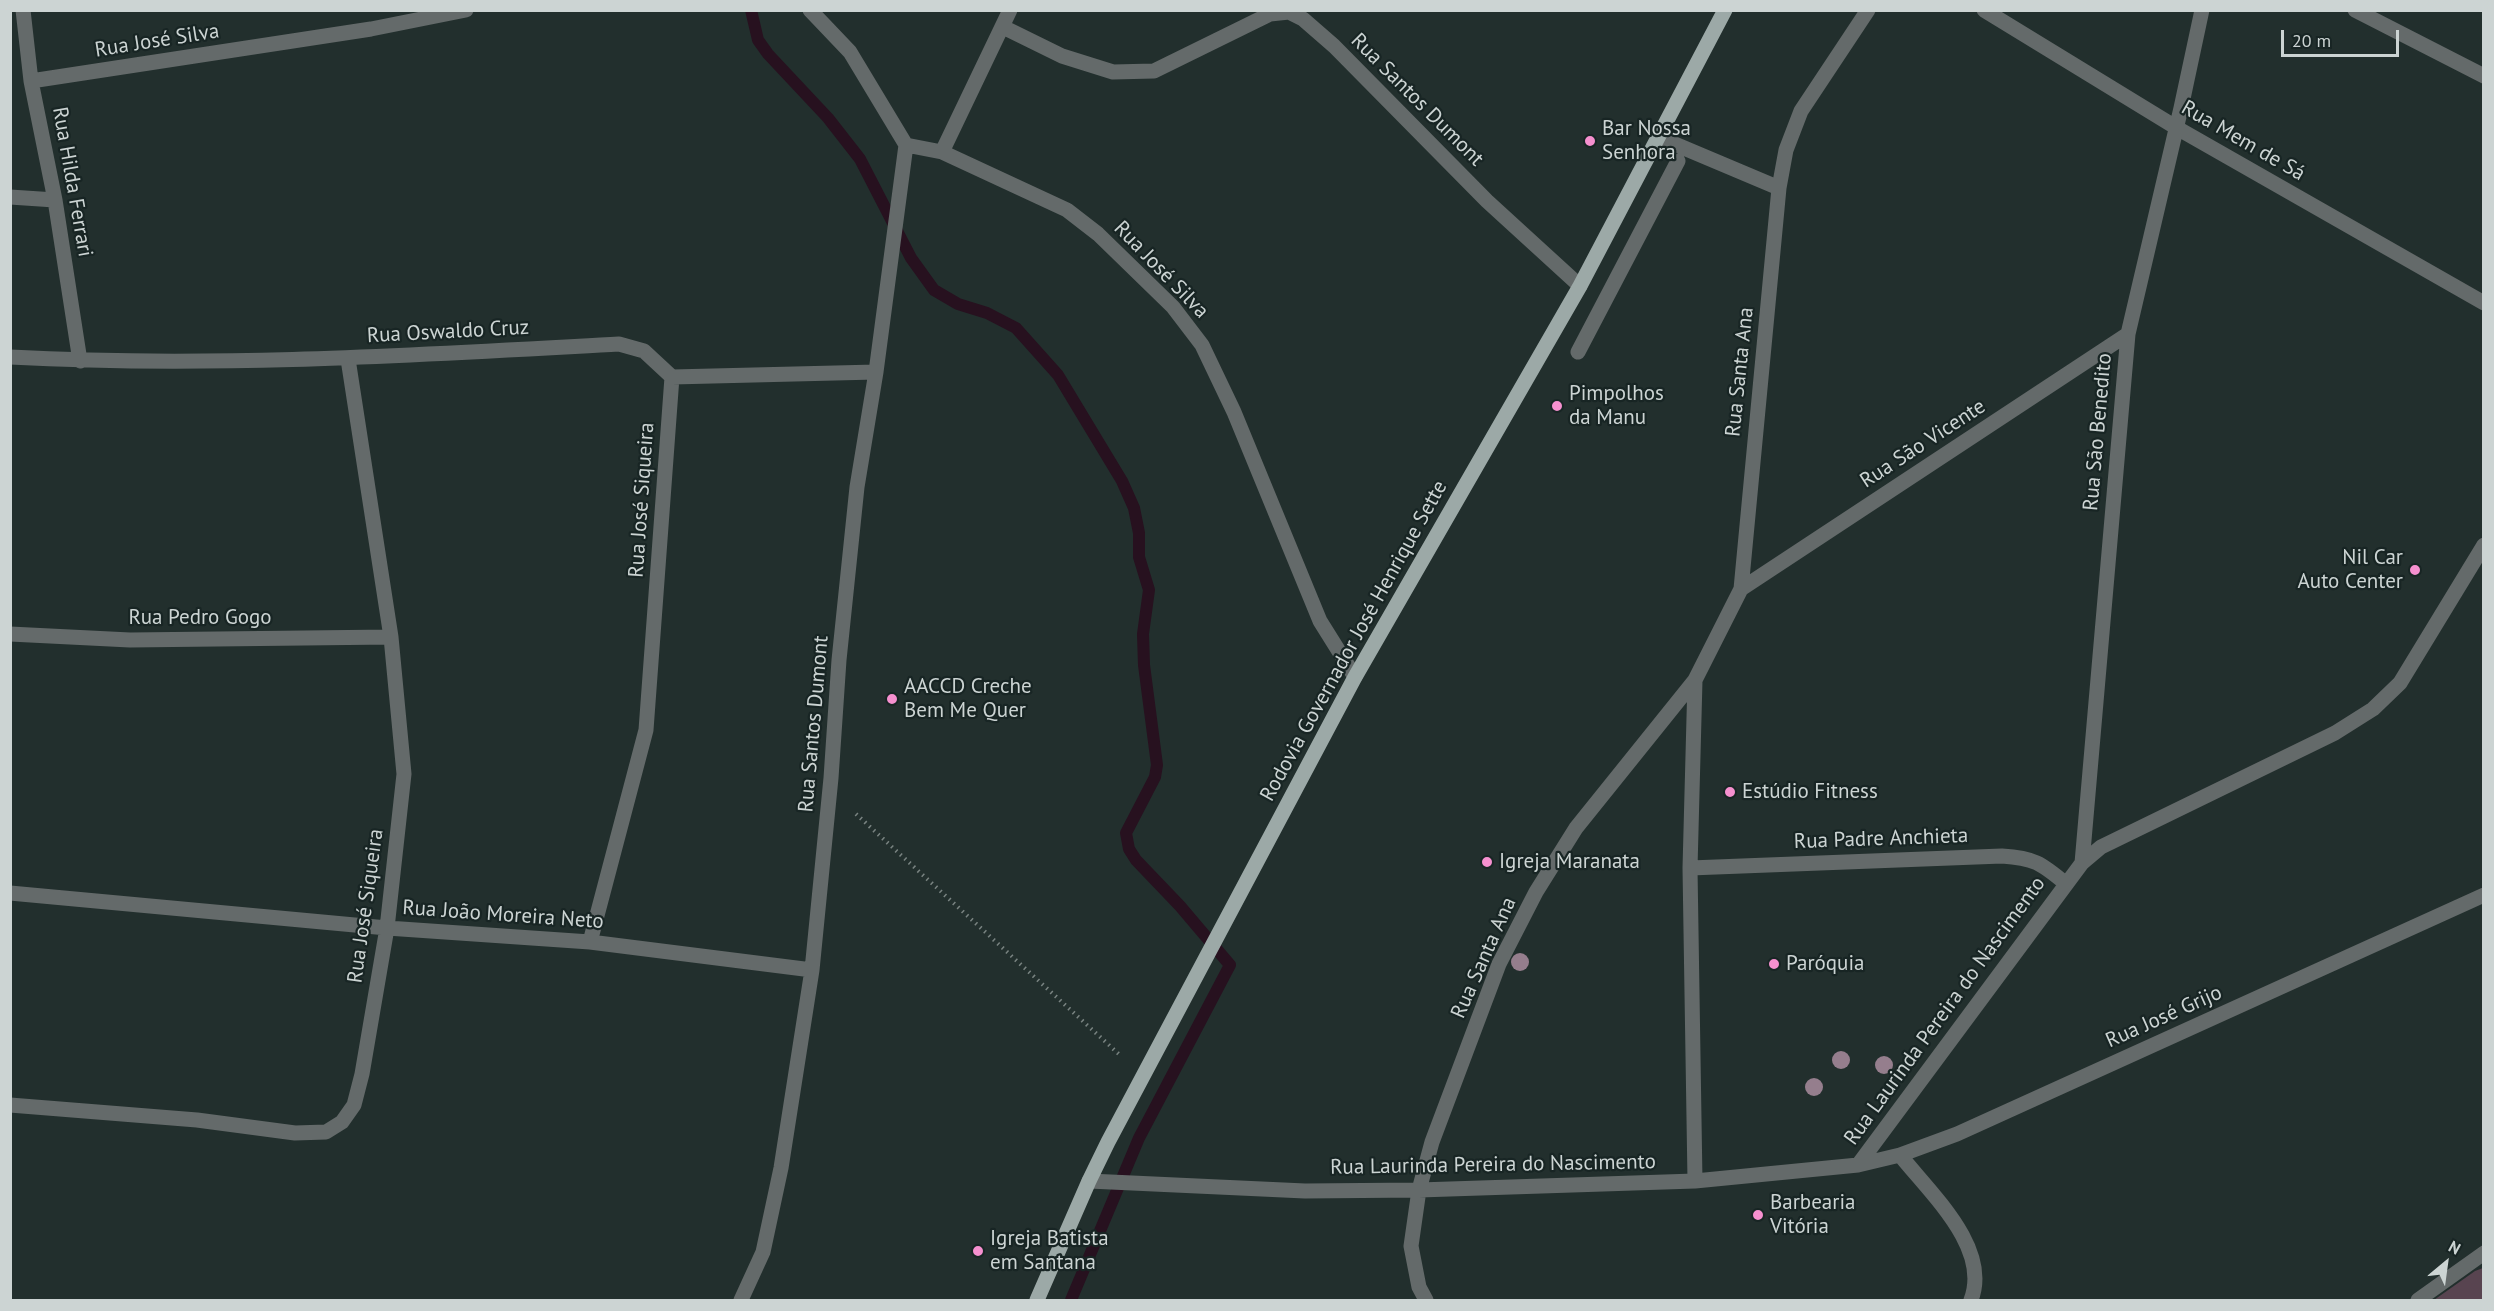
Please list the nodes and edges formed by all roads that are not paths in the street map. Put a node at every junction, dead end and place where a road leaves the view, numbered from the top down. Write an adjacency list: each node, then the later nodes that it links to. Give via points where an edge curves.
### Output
1 (23, 10): 12 (street, Rua Hilda Ferrari)
2 (465, 10): 12 (street, Rua José Silva, via 371,29)
3 (810, 10): 15 (street, via 849,52)
4 (1010, 10): 10 (street)
5 (1725, 10): 14 (main road, Rodovia Governador José Henrique Sette)
6 (1868, 10): 18 (street, Rua Santa Ana, via 1801,111 1786,150)
7 (1984, 10): 13 (street, Rua Mem de Sá)
8 (2202, 10): 13 (street, Rua São Benedito)
9 (2355, 10): 11 (street)
10 (1003, 27): 16 (street); 21 (street, Rua Santos Dumont, via 1062,56 1113,72 1154,71 1270,14 1290,12 1334,46 1487,201)
11 (2484, 76)
12 (32, 81): 20 (street, Rua Hilda Ferrari)
13 (2177, 128): 22 (street, Rua Mem de Sá); 23 (street, Rua São Benedito)
14 (1658, 137): 18 (street); 21 (main road, Rodovia Governador José Henrique Sette)
15 (906, 145): 16 (street, Rua José Silva); 28 (street, Rua Santos Dumont)
16 (942, 152): 34 (street, Rua José Silva, via 1067,210 1098,234 1173,307 1202,345 1234,412 1320,621)
17 (1678, 161): 24 (street)
18 (1779, 188): 31 (street, Rua Santa Ana)
19 (10, 197): 20 (street)
20 (55, 200): 27 (street, Rua Hilda Ferrari)
21 (1580, 286): 34 (main road, Rodovia Governador José Henrique Sette)
22 (2484, 303)
23 (2128, 334): 31 (street, Rua São Vicente); 36 (street, Rua São Benedito)
24 (1578, 352)
25 (10, 357): 27 (street, Rua Oswaldo Cruz)
26 (348, 359): 27 (street, Rua Oswaldo Cruz); 29 (street, Rua Oswaldo Cruz, via 619,344 644,351); 33 (street, Rua José Siqueira)
27 (80, 361)
28 (876, 372): 29 (street); 43 (street, Rua Santos Dumont, via 855,510)
29 (672, 377): 42 (street, Rua José Siqueira, via 646,730)
30 (2484, 545): 36 (street, Rua Laurinda Pereira do Nascimento, via 2400,683 2373,709 2335,733 2102,847)
31 (1741, 589): 35 (street, Rua Santa Ana)
32 (10, 633): 33 (street, Rua Pedro Gogo, via 130,640)
33 (391, 637): 41 (street, Rua José Siqueira, via 404,774)
34 (1355, 677): 47 (main road, Rodovia Governador José Henrique Sette)
35 (1695, 680): 37 (street, Rua Santa Ana); 49 (street, Rua Santa Ana, via 1576,828 1536,892 1499,964 1432,1142)
36 (2082, 864): 38 (street, Rua Laurinda Pereira do Nascimento)
37 (1690, 868): 38 (street, Rua Padre Anchieta, via 2002,856 2023,857 2042,864); 48 (street, Rua Santa Ana)
38 (2065, 883): 46 (street, Rua Laurinda Pereira do Nascimento)
39 (10, 893): 41 (street, Rua João Moreira Neto)
40 (2484, 895): 45 (street, Rua José Grijo, via 1968,1129)
41 (387, 928): 42 (street, Rua João Moreira Neto); 44 (street, Rua José Siqueira, via 354,1105 342,1122 326,1132 296,1133 196,1120)
42 (590, 942): 43 (street, Rua João Moreira Neto)
43 (812, 970): 51 (street, Rua Santos Dumont, via 781,1168 763,1252)
44 (10, 1105)
45 (1900, 1155): 46 (street, Rua José Grijo); 54 (street, via 1968,1243 1976,1266 1976,1290)
46 (1858, 1165): 48 (street, Rua Laurinda Pereira do Nascimento)
47 (1089, 1181): 49 (street, Rua Laurinda Pereira do Nascimento, via 1305,1191); 52 (main road, Rodovia Governador José Henrique Sette)
48 (1695, 1181): 49 (street, Rua Laurinda Pereira do Nascimento)
49 (1419, 1190): 53 (street, Rua Santa Ana, via 1411,1246 1419,1287)
50 (2484, 1253): 55 (street)
51 (741, 1300)
52 (1037, 1300)
53 (1426, 1300)
54 (1971, 1300)
55 (2418, 1300)

